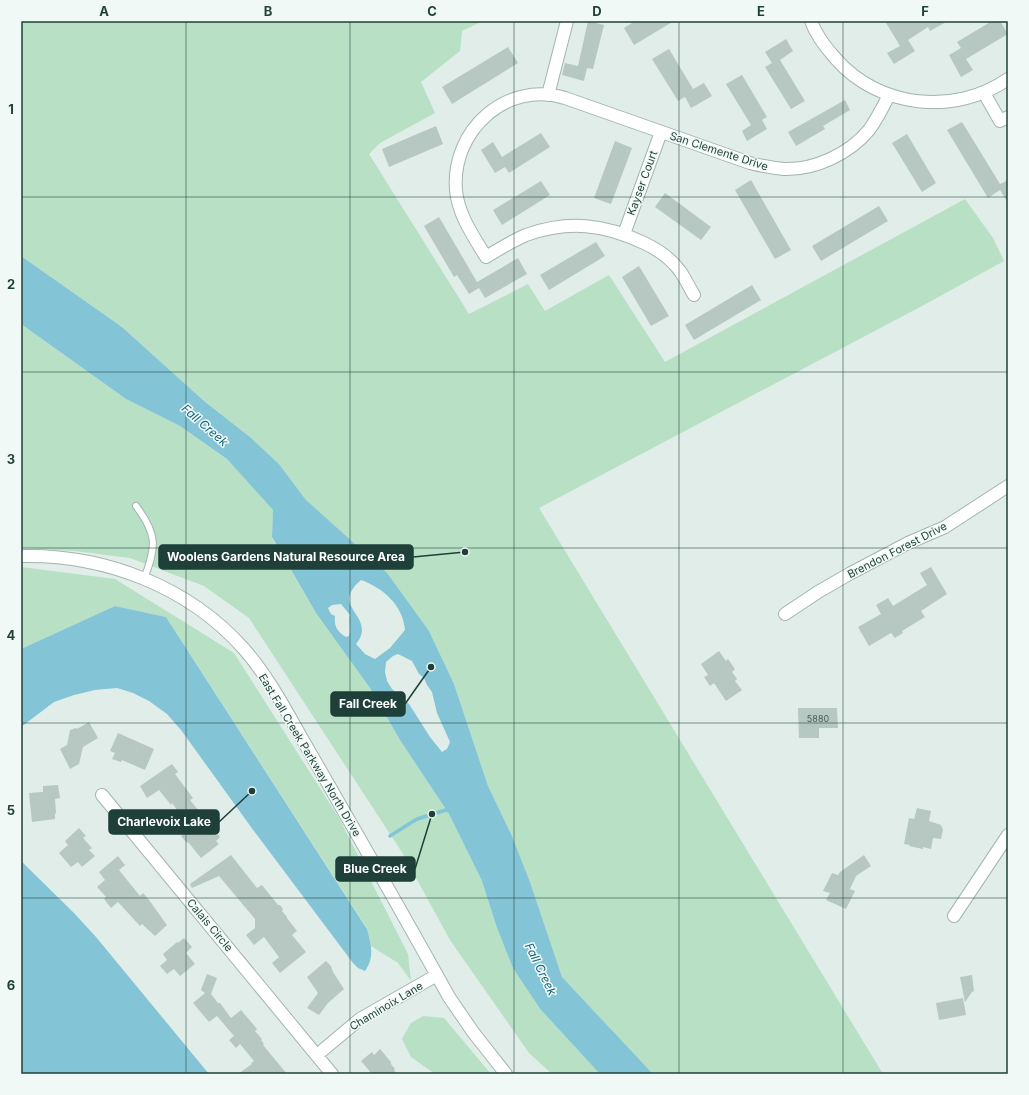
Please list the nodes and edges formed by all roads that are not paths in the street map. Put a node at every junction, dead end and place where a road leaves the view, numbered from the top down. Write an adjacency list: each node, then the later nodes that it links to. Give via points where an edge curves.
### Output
1 (567, 21): 5 (street)
2 (811, 21): 6 (street, via 828,51 845,69 862,82)
3 (1008, 79): 4 (street)
4 (984, 93): 6 (street, via 967,99 941,102 915,101); 7 (street, via 1000,121)
5 (548, 95): 8 (street, San Clemente Drive, via 565,98); 9 (street, San Clemente Drive, via 524,96 510,101 496,108 476,124 461,151 456,176 458,201 467,225 486,257 522,237 567,226 588,226)
6 (889, 95): 8 (street, San Clemente Drive, via 875,121 853,144 827,160 802,167 786,169 760,166)
7 (1008, 117)
8 (661, 132): 9 (street, Kayser Court)
9 (624, 234): 10 (street, via 661,253 680,271)
10 (694, 295)
11 (1008, 486): 15 (street, Brendon Forest Drive, via 945,527 851,573)
12 (136, 506): 14 (lane, via 149,527 154,544)
13 (21, 556): 14 (street, East Fall Creek Parkway North Drive, via 48,556 84,561)
14 (144, 579): 19 (street, East Fall Creek Parkway North Drive, via 180,596 210,617 258,667 279,698)
15 (785, 614)
16 (102, 795): 20 (street, Calais Circle)
17 (1008, 836): 18 (street)
18 (954, 916)
19 (437, 975): 20 (street, Chaminoix Lane, via 360,1019); 22 (street, East Fall Creek Parkway North Drive, via 473,1032)
20 (317, 1055): 21 (street, Calais Circle)
21 (332, 1074)
22 (506, 1074)

